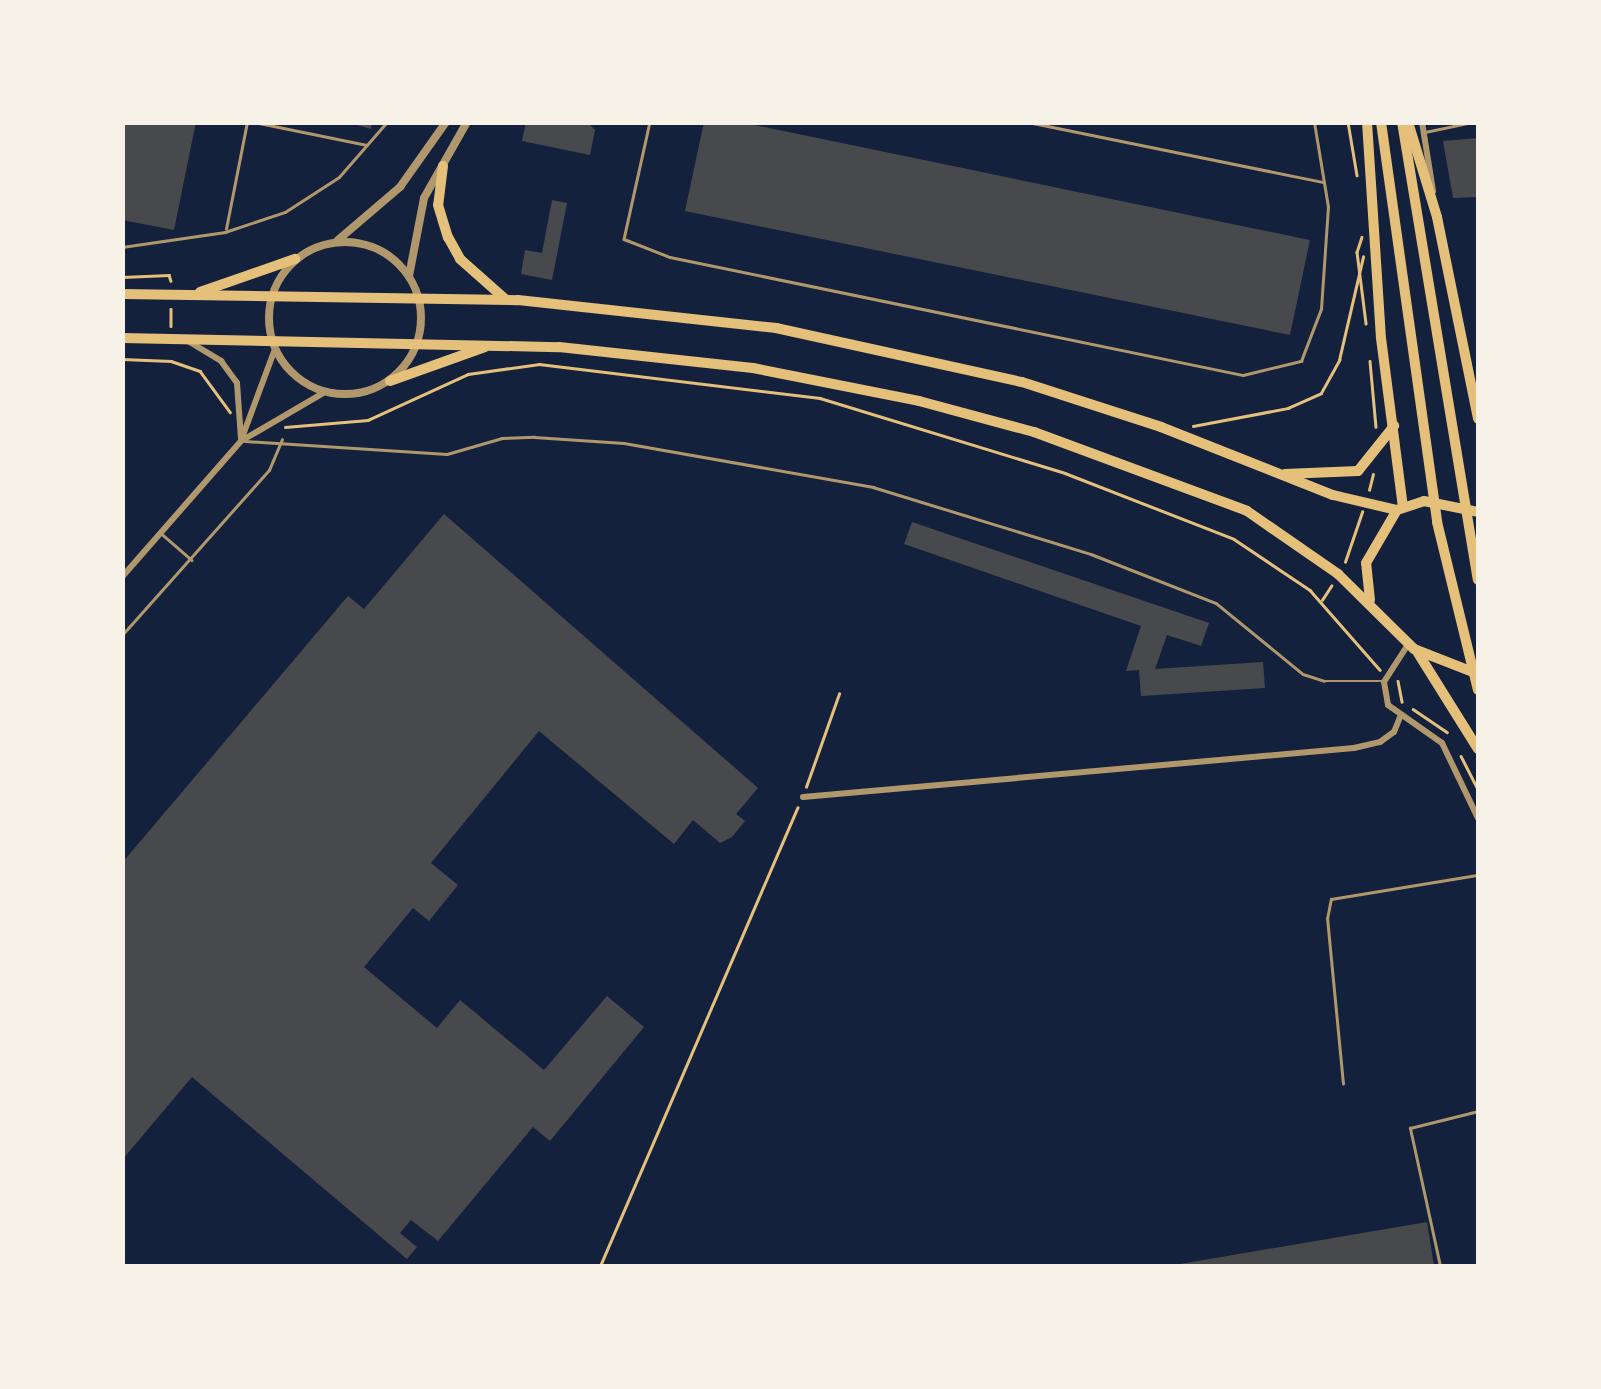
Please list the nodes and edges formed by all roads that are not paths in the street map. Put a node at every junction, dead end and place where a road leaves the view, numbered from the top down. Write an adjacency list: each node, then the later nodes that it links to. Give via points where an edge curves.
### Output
1 (247, 122): 19 (lane)
2 (254, 122): 15 (lane)
3 (387, 122): 15 (lane)
4 (446, 122): 20 (street, via 400,187)
5 (467, 122): 16 (street)
6 (650, 122): 17 (lane, via 624,238 670,257 1242,375 1301,361 1320,308)
7 (1028, 122): 17 (lane)
8 (1314, 122): 17 (lane)
9 (1365, 122): 37 (highway)
10 (1381, 122): 52 (highway, via 1426,462)
11 (1405, 122): 18 (highway); 46 (highway)
12 (1422, 122): 14 (street)
13 (1473, 122): 14 (lane)
14 (1424, 132): 18 (street)
15 (369, 146): 19 (lane, via 321,191)
16 (443, 166): 23 (street, via 424,198); 28 (highway, via 438,205 448,237 460,259)
17 (1324, 182)
18 (1437, 217): 36 (highway)
19 (225, 232): 21 (lane)
20 (336, 242): 22 (street); 23 (street, via 383,252)
21 (122, 247)
22 (295, 260): 25 (highway); 26 (street)
23 (409, 276): 27 (street)
24 (122, 294): 25 (highway)
25 (194, 294): 26 (highway)
26 (272, 296): 27 (highway); 32 (street)
27 (419, 298): 28 (highway); 31 (street)
28 (506, 300): 40 (highway, via 717,320 900,353 1084,402)
29 (122, 338): 30 (highway)
30 (178, 339): 32 (highway); 39 (street, via 221,362 238,382)
31 (418, 342): 32 (highway); 33 (highway); 34 (street)
32 (273, 344): 35 (street, via 291,373); 39 (street)
33 (491, 345): 34 (highway); 47 (highway, via 753,368 976,416 1198,488 1275,526)
34 (390, 380): 35 (street, via 360,393)
35 (325, 392): 39 (street)
36 (1478, 419)
37 (1395, 425): 40 (highway, via 1370,457 1342,476); 41 (highway)
38 (282, 439): 39 (lane); 44 (lane, via 269,470); 51 (lane, via 446,454 502,438 606,442 873,486 1092,554 1216,603 1304,674 1324,682)
39 (240, 441): 43 (street)
40 (1276, 474): 41 (highway)
41 (1400, 509): 42 (highway, via 1452,502); 47 (highway, via 1366,563)
42 (1478, 512)
43 (163, 535): 44 (lane); 45 (street)
44 (194, 561): 48 (lane)
45 (122, 576)
46 (1478, 580)
47 (1371, 602): 49 (highway)
48 (122, 635)
49 (1412, 646): 50 (highway); 51 (street); 54 (highway)
50 (1478, 674)
51 (1384, 682): 53 (street, via 1388,705)
52 (1478, 690)
53 (1400, 717): 55 (street, via 1380,742 1354,748); 56 (street, via 1428,728 1442,743)
54 (1478, 749)
55 (803, 797)
56 (1478, 818)
57 (1478, 875): 58 (lane, via 1331,899 1326,919)
58 (1344, 1084)
59 (1478, 1111): 60 (lane, via 1410,1128)
60 (1440, 1266)

